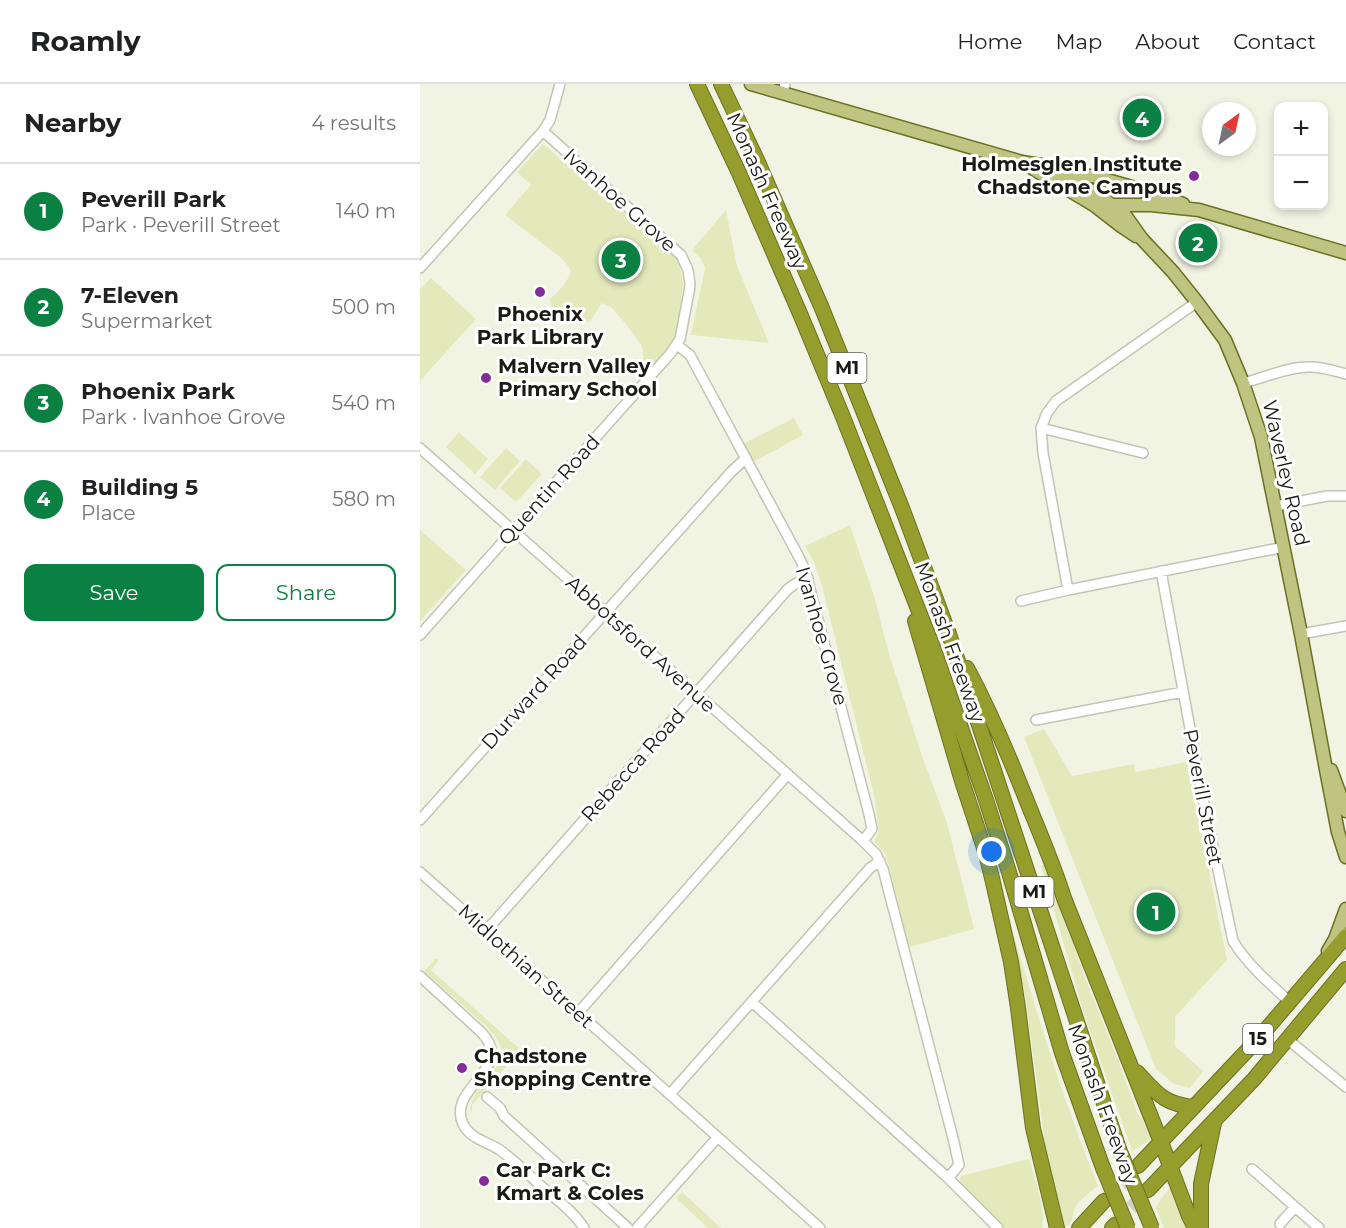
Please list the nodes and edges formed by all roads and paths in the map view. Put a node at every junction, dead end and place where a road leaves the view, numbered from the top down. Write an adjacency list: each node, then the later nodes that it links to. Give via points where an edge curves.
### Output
1 (560, 84): 6 (street)
2 (697, 84): 27 (highway, Monash Freeway / M1, via 801,316)
3 (722, 84): 34 (highway, Monash Freeway / M1, via 821,306)
4 (752, 84): 5 (main road, Waverley Road)
5 (784, 88): 7 (main road, Waverley Road)
6 (543, 131): 14 (street); 16 (street, Ivanhoe Grove, via 681,255 690,284)
7 (1022, 162): 8 (main road, Waverley Road, via 1047,166); 10 (main road, Waverley Road)
8 (1066, 175): 9 (main road, Waverley Road); 11 (main road, via 1093,176)
9 (1112, 204): 10 (main road); 11 (main road); 12 (main road, Waverley Road)
10 (1094, 205): 12 (main road, Waverley Road)
11 (1199, 210): 13 (main road)
12 (1142, 240): 15 (main road, Waverley Road)
13 (1346, 253)
14 (420, 268)
15 (1197, 302): 18 (main road, Waverley Road, via 1224,340); 19 (street, via 1056,401)
16 (677, 345): 22 (street, Ivanhoe Grove, via 690,355); 25 (street, Quentin Road)
17 (1346, 375): 18 (street, via 1309,367)
18 (1243, 383): 24 (main road, Waverley Road, via 1261,437)
19 (1041, 428): 21 (street); 30 (street)
20 (420, 448): 25 (street, Abbotsford Avenue)
21 (1143, 453)
22 (746, 458): 29 (street, Ivanhoe Grove); 32 (street, Durward Road)
23 (1346, 496): 24 (street)
24 (1276, 506): 26 (main road, Waverley Road)
25 (513, 530): 32 (street, Abbotsford Avenue); 36 (street, Quentin Road)
26 (1284, 547): 28 (street); 35 (main road, Waverley Road)
27 (902, 566): 75 (highway, via 919,638 986,854 1011,962 1033,1128); 77 (highway, Monash Freeway / M1, bridge, via 986,800 1062,1053 1103,1167)
28 (1161, 571): 30 (street); 37 (street, Peverill Street)
29 (808, 578): 38 (street, Rebecca Road, via 788,589); 44 (street, Ivanhoe Grove, via 870,814 872,829)
30 (1068, 590): 31 (street)
31 (1021, 601)
32 (605, 612): 38 (street, Abbotsford Avenue); 43 (street, Durward Road)
33 (1346, 626): 35 (street)
34 (949, 634): 58 (highway, via 1012,764); 84 (highway, Monash Freeway / M1, bridge, via 1119,1149)
35 (1301, 634): 40 (main road, Waverley Road)
36 (420, 635)
37 (1183, 692): 39 (street); 55 (street, Peverill Street, via 1233,941)
38 (697, 694): 41 (street, Abbotsford Avenue); 49 (street, Rebecca Road)
39 (1036, 720)
40 (1322, 747): 42 (main road, Waverley Road); 45 (main road, Waverley Road)
41 (788, 774): 44 (street, Abbotsford Avenue); 56 (street)
42 (1346, 811)
43 (420, 820)
44 (863, 841): 46 (street)
45 (1346, 857)
46 (880, 861): 54 (street); 71 (street, via 959,1165)
47 (420, 872): 49 (street, Midlothian Street)
48 (1346, 909): 51 (main road)
49 (486, 931): 56 (street, Midlothian Street)
50 (1346, 936): 51 (highway, 15)
51 (1319, 968): 55 (highway, 15)
52 (1346, 969): 57 (highway, 15)
53 (420, 976): 78 (street, via 490,1042 490,1061 462,1106 465,1127 507,1156)
54 (752, 1002): 60 (street); 71 (street)
55 (1290, 1002): 62 (highway, 15)
56 (578, 1013): 60 (street, Midlothian Street)
57 (1287, 1039): 59 (street); 64 (highway, 15)
58 (1131, 1066): 62 (highway, via 1168,1101); 67 (highway)
59 (1346, 1087)
60 (670, 1094): 66 (street, Midlothian Street)
61 (487, 1097): 79 (street)
62 (1194, 1107): 63 (highway, 15)
63 (1181, 1120): 65 (highway, via 1192,1129); 67 (highway, 15)
64 (1214, 1121): 65 (highway, 15); 86 (highway, via 1201,1184)
65 (1204, 1131): 69 (highway, 15)
66 (717, 1138): 80 (street); 81 (street, Midlothian Street)
67 (1161, 1142): 68 (highway, 15); 69 (highway)
68 (1138, 1166)
69 (1171, 1167): 72 (highway, 15); 85 (highway)
70 (1252, 1169): 74 (street)
71 (948, 1178): 82 (street)
72 (1148, 1190)
73 (1104, 1201): 83 (highway)
74 (1295, 1207): 76 (street); 87 (street)
75 (1053, 1224)
76 (1280, 1224)
77 (1118, 1227)
78 (584, 1228)
79 (628, 1228)
80 (637, 1228)
81 (820, 1228)
82 (998, 1228)
83 (1079, 1228)
84 (1152, 1228)
85 (1195, 1228)
86 (1201, 1228)
87 (1319, 1228)

